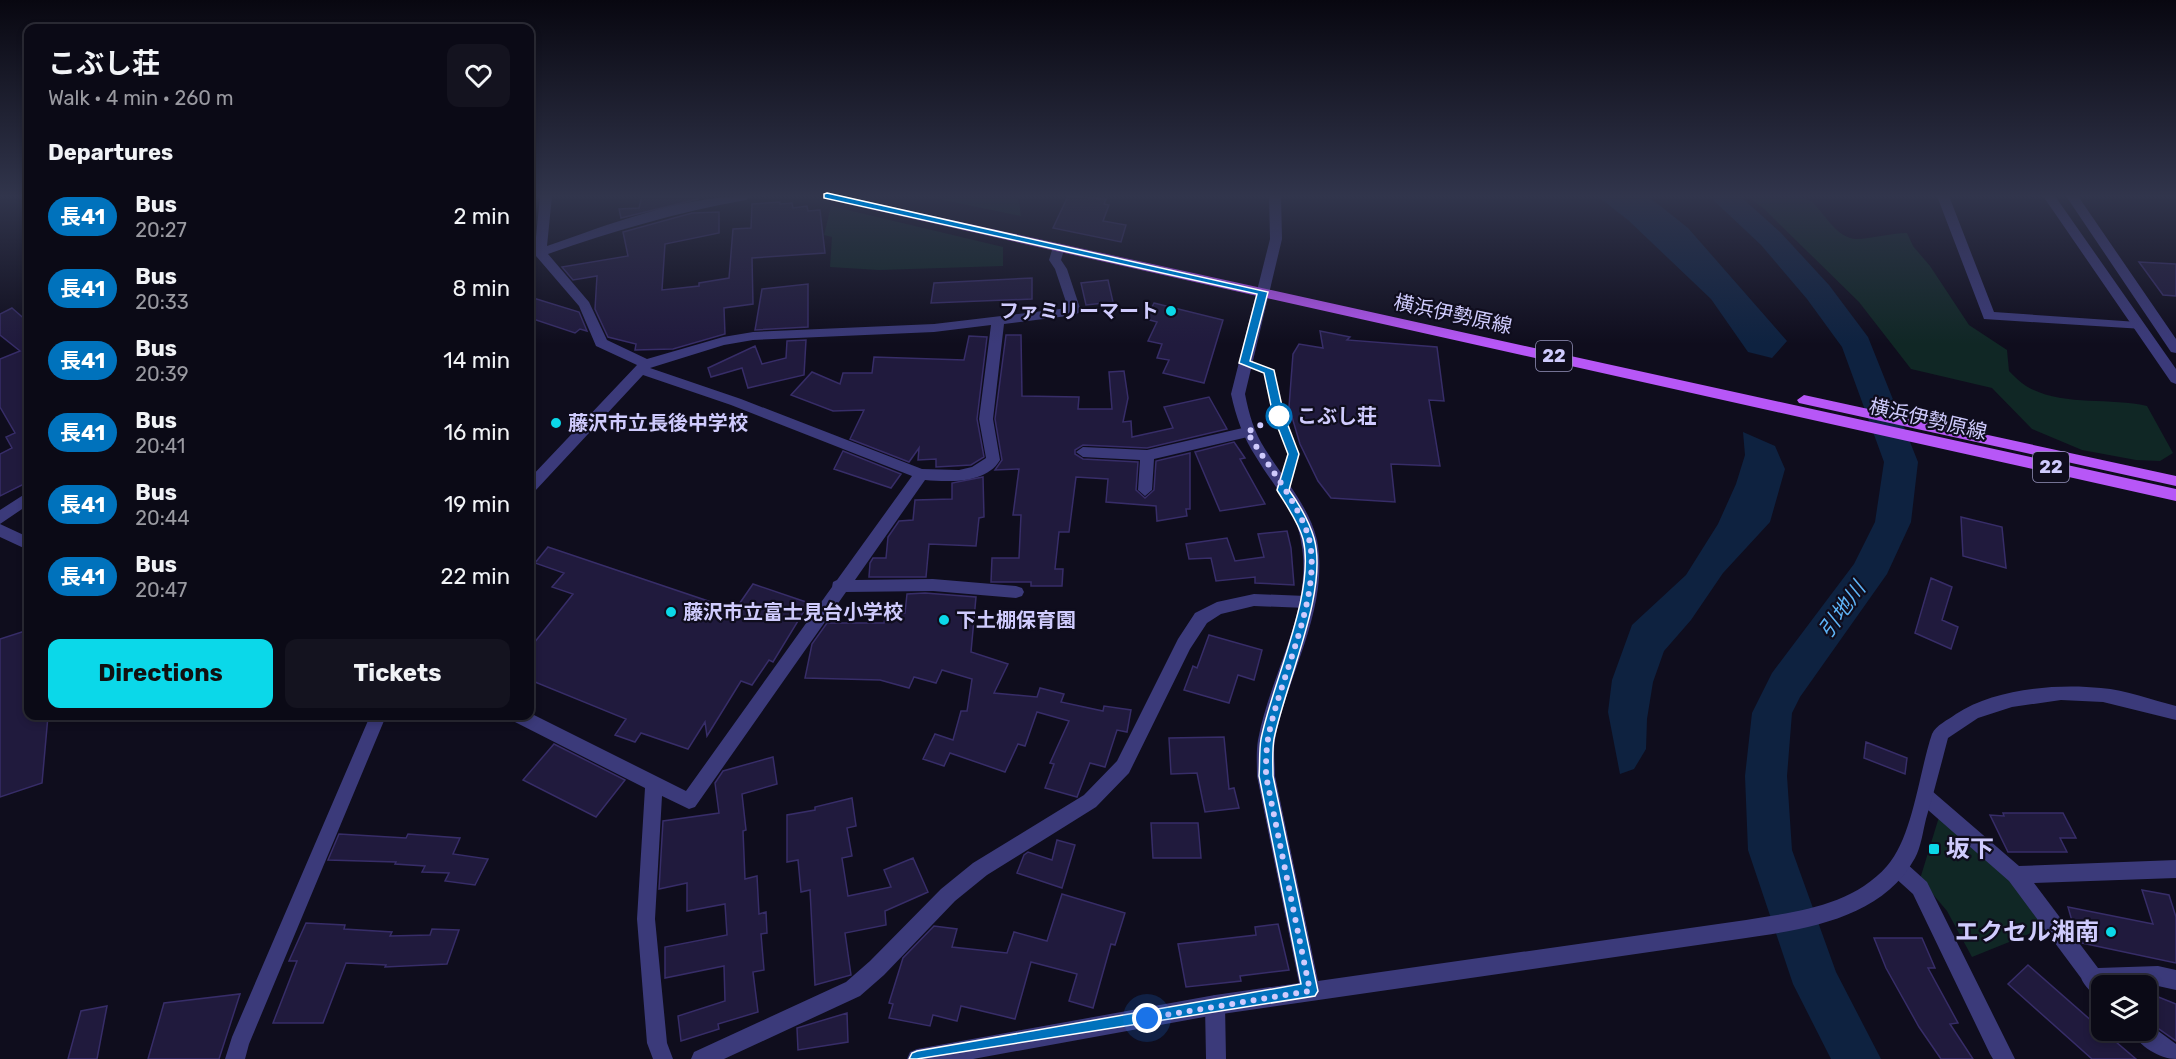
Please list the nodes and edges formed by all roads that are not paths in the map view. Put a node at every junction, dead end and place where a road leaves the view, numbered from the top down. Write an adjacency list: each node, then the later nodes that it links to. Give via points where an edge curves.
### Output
1 (555, 245): 9 (street)
2 (1052, 245): 8 (main road, 横浜伊勢原線 / 22)
3 (1083, 245): 10 (main road, 横浜伊勢原線 / 22)
4 (1273, 245): 10 (street)
5 (1962, 245): 12 (street, via 1989,316)
6 (2083, 245): 12 (street)
7 (2106, 245): 13 (street)
8 (1059, 247): 10 (main road, 横浜伊勢原線 / 22); 11 (street, via 1055,260 1076,311)
9 (535, 252): 14 (street, via 579,294 601,343)
10 (1264, 288): 16 (street, via 1238,394); 17 (main road, 横浜伊勢原線 / 22)
11 (998, 321): 14 (street, via 923,329 753,336 723,341); 20 (street, via 986,419 993,460 986,468 952,477)
12 (2138, 326): 15 (street)
13 (2176, 349)
14 (644, 367): 20 (street); 22 (street)
15 (2176, 379)
16 (1247, 432): 19 (street); 31 (street, via 1296,509 1308,538 1311,564)
17 (1925, 433): 21 (main road, 横浜伊勢原線 / 22); 24 (main road, 横浜伊勢原線 / 22)
18 (1083, 452): 19 (street)
19 (1147, 455): 23 (street)
20 (921, 474): 29 (street)
21 (2176, 481)
22 (534, 483)
23 (1145, 490)
24 (2176, 495)
25 (24, 501): 26 (street)
26 (0, 518)
27 (0, 530): 28 (street)
28 (24, 542)
29 (839, 586): 30 (street, via 933,585); 35 (street, via 688,801)
30 (1016, 592)
31 (1306, 602): 43 (street, via 1267,741 1266,776); 49 (street, via 1254,600 1217,608 1201,618 1184,644 1123,767 1090,801 980,869 948,895 853,989)
32 (2176, 713): 36 (street, via 2103,695 2061,693 2012,700 1973,712 1941,734)
33 (374, 720): 47 (street, via 372,734)
34 (527, 720): 35 (street)
35 (654, 783): 48 (street, via 646,920 657,1043)
36 (1926, 797): 37 (street); 39 (street)
37 (1899, 869): 43 (street, via 1880,886 1830,914); 52 (street, via 1920,888)
38 (2176, 869): 39 (street)
39 (2016, 875): 41 (street)
40 (2157, 976): 42 (street)
41 (2091, 977)
42 (2176, 980)
43 (1310, 991): 44 (street)
44 (1215, 1005): 50 (street); 51 (street)
45 (2156, 1041): 46 (street)
46 (2176, 1056)
47 (235, 1059)
48 (663, 1059)
49 (701, 1059)
50 (917, 1059)
51 (1216, 1059)
52 (2005, 1059)

